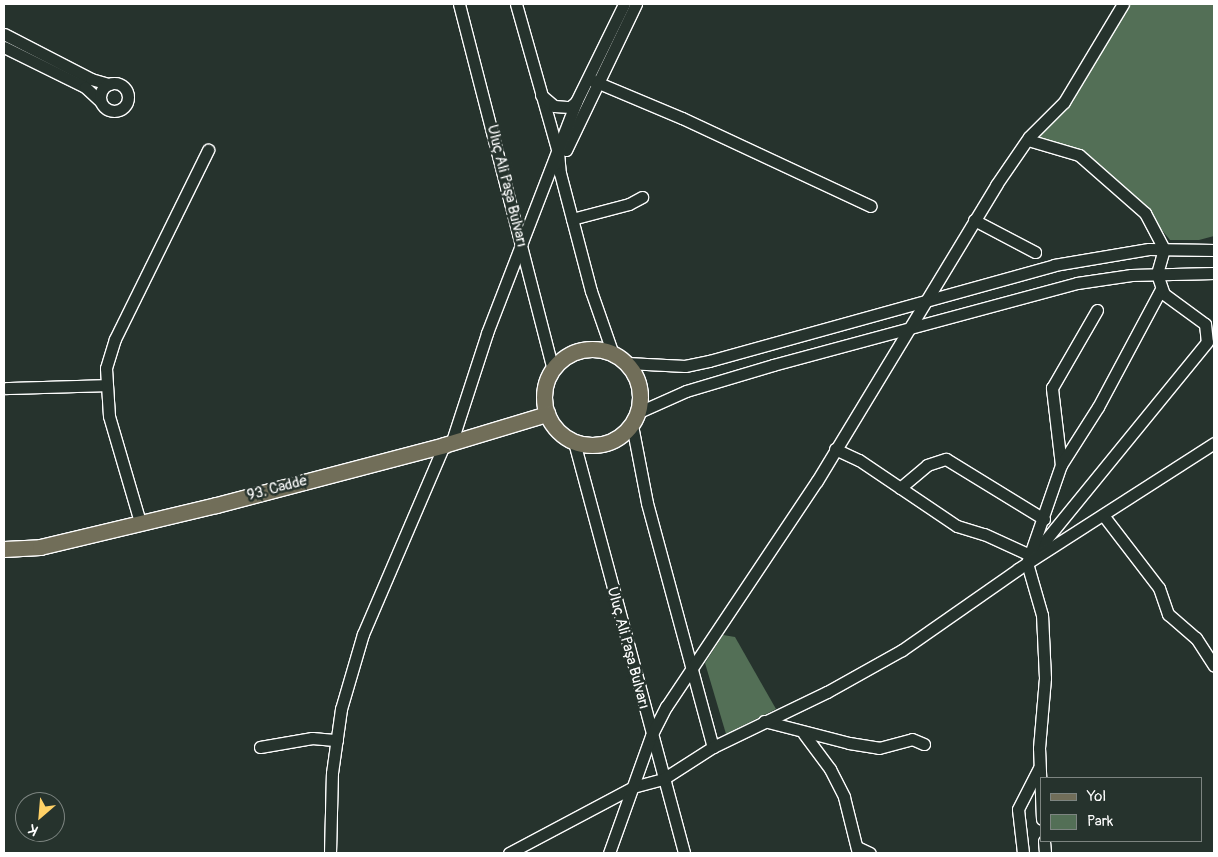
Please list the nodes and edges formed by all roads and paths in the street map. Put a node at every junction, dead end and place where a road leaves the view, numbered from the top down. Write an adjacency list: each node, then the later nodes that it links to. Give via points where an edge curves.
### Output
1 (459, 4): 21 (street, Uluç Ali Paşa Bulvarı)
2 (516, 4): 10 (street)
3 (624, 4): 8 (street)
4 (636, 4): 8 (street)
5 (1123, 4): 13 (street, via 1064,102)
6 (4, 34): 9 (street)
7 (4, 47): 11 (street, via 85,87)
8 (595, 81): 12 (street); 16 (street); 18 (street)
9 (109, 84): 11 (street, via 102,89); 11 (street, via 118,83 125,88 129,96 126,106 114,112 105,109)
10 (540, 94): 12 (street, via 554,106 570,107); 15 (street)
11 (100, 101)
12 (576, 102): 15 (street)
13 (1028, 140): 20 (street); 22 (street, via 1079,155 1145,213)
14 (208, 150): 34 (street, via 115,339 106,368)
15 (558, 152): 16 (street); 21 (street)
16 (560, 173): 19 (street)
17 (642, 197): 19 (street, via 629,204)
18 (871, 206)
19 (572, 219): 31 (street, via 591,291)
20 (974, 220): 24 (street); 28 (street)
21 (522, 244): 33 (street, Uluç Ali Paşa Bulvarı); 39 (street)
22 (1164, 249): 23 (street); 26 (street); 28 (street, via 1054,265)
23 (1214, 250)
24 (1035, 252)
25 (1214, 273): 26 (street)
26 (1157, 274): 27 (street); 30 (street, via 1077,283)
27 (1161, 289): 42 (street, via 1098,407); 48 (street, via 1205,324 1206,342)
28 (926, 300): 30 (street); 32 (street, via 709,361 685,366)
29 (1097, 310): 42 (street, via 1052,388)
30 (909, 328): 37 (street, via 686,391); 41 (street)
31 (613, 354): 32 (main road); 33 (main road, via 585,349 564,358)
32 (627, 363): 37 (main road, via 639,382)
33 (553, 369): 36 (main road, via 544,390)
34 (105, 385): 35 (street); 46 (street, via 109,416)
35 (6, 388)
36 (547, 414): 38 (main road, via 560,434); 39 (main road, 93. Cadde)
37 (636, 419): 38 (main road, via 621,436 606,444 590,446); 50 (street, via 647,504)
38 (574, 442): 53 (street, Uluç Ali Paşa Bulvarı)
39 (448, 443): 46 (main road, 93. Cadde); 54 (street, via 363,634 341,709)
40 (1214, 443): 44 (street)
41 (835, 449): 43 (street, via 859,460); 50 (street, via 785,531)
42 (1061, 465): 45 (street)
43 (900, 488): 45 (street, via 927,465 946,459); 48 (street, via 957,526 984,534)
44 (1102, 515): 48 (street); 49 (street, via 1159,588 1168,614 1196,638)
45 (1044, 519): 48 (street)
46 (140, 522): 47 (main road, 93. Cadde, via 40,547)
47 (4, 549)
48 (1028, 559): 51 (street, via 902,650); 58 (street, via 1042,614 1045,678)
49 (1214, 666)
50 (692, 668): 53 (street, via 666,707); 56 (street)
51 (764, 721): 52 (street); 56 (street)
52 (804, 734): 55 (street, via 879,748 912,739); 62 (street, via 830,769 844,798)
53 (652, 736): 60 (street, Uluç Ali Paşa Bulvarı); 61 (street)
54 (337, 740): 57 (street, via 312,738); 63 (street, via 331,782)
55 (924, 744)
56 (713, 746): 60 (street)
57 (260, 747)
58 (1040, 766): 59 (street); 68 (street, via 1018,809)
59 (1040, 777)
60 (663, 779): 61 (street); 66 (street, Uluç Ali Paşa Bulvarı)
61 (633, 787): 64 (street); 65 (street)
62 (857, 850): 67 (street)
63 (330, 853)
64 (509, 853)
65 (609, 853)
66 (684, 853)
67 (870, 853)
68 (1023, 853)

